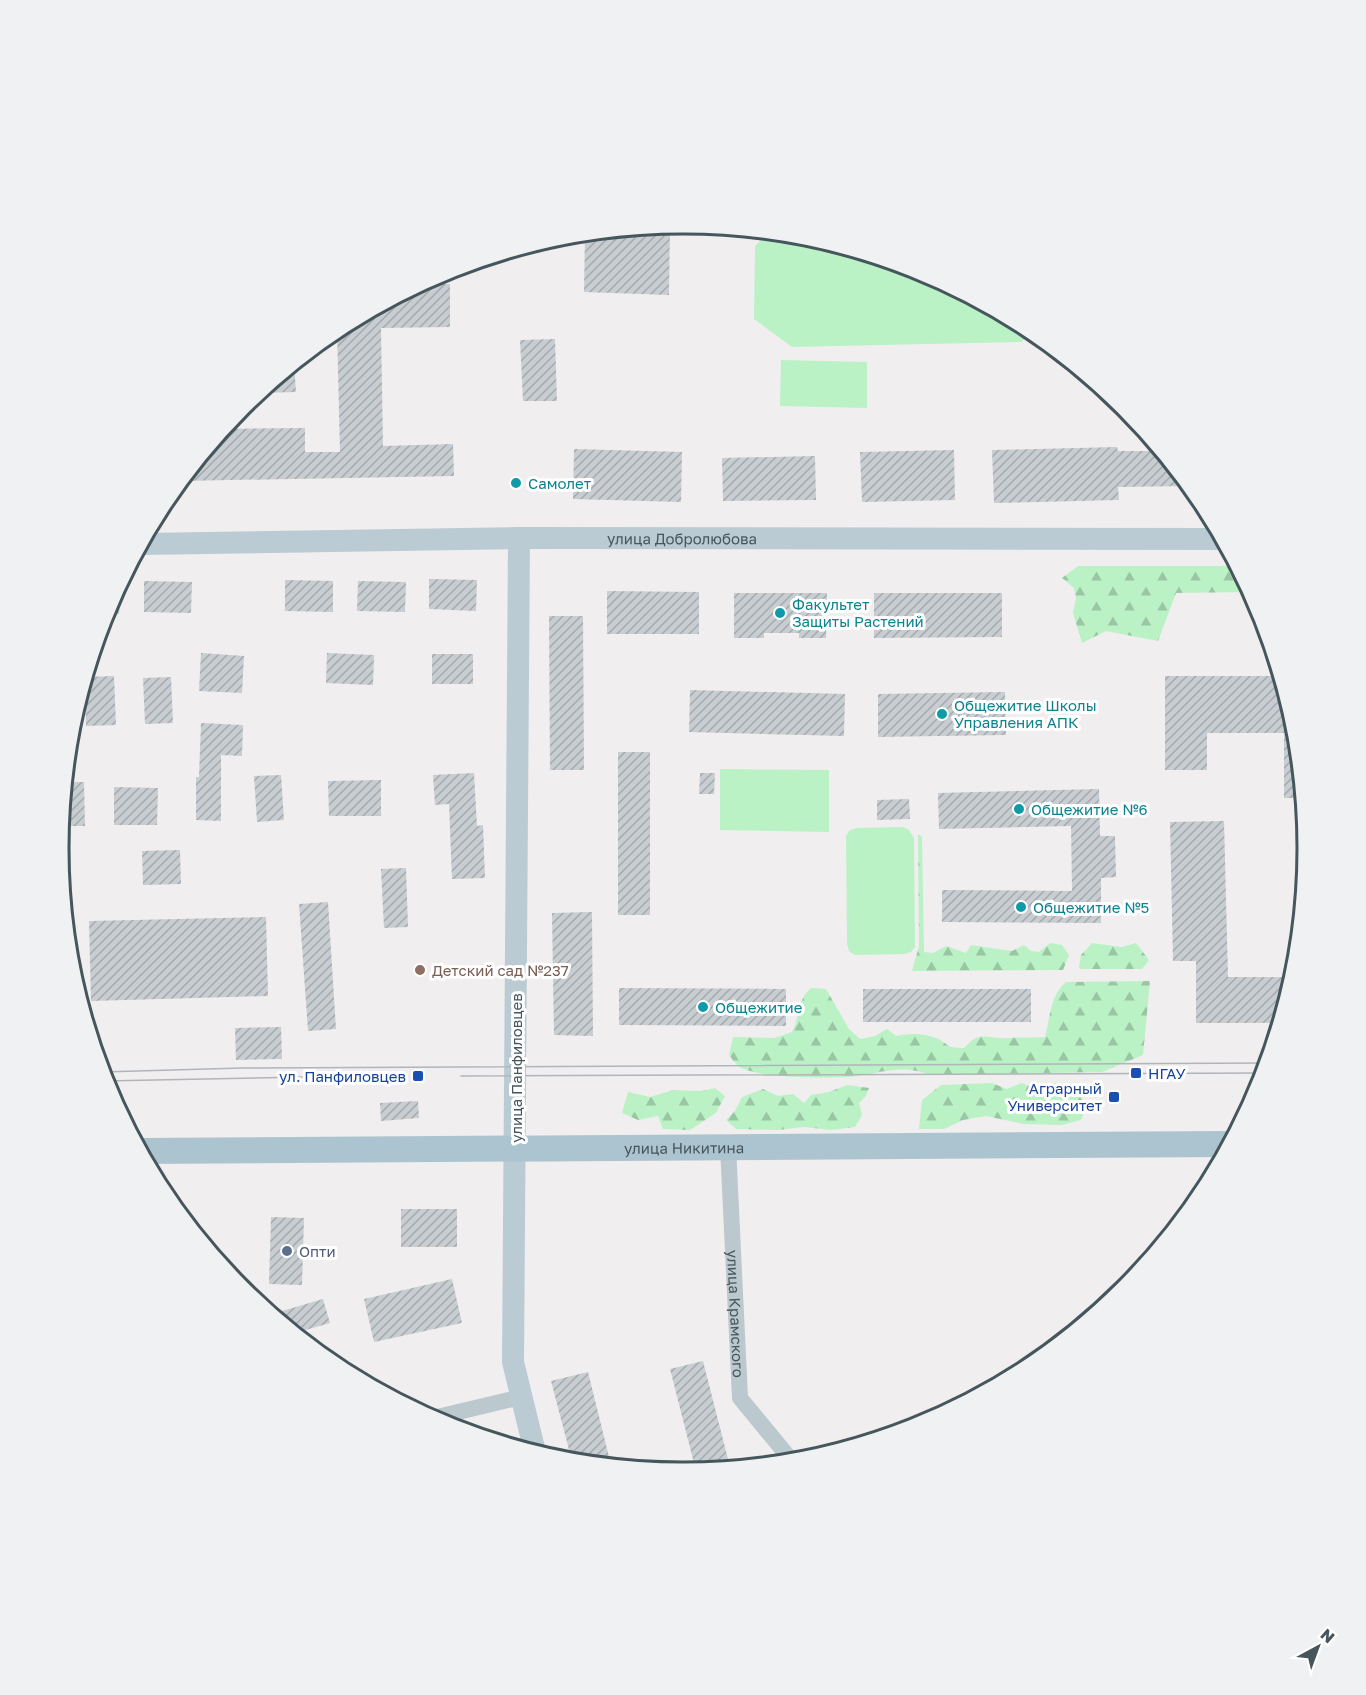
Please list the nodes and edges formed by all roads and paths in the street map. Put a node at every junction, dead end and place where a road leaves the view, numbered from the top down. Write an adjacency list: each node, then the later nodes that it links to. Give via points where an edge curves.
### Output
1 (519, 538): 2 (street, улица Добролюбова); 3 (street, улица Добролюбова); 6 (street, улица Панфиловцев)
2 (1214, 538)
3 (149, 544)
4 (1221, 1144): 5 (main road, улица Никитина)
5 (728, 1146): 6 (main road, улица Никитина); 11 (street, улица Крамского, via 740,1398)
6 (515, 1148): 7 (main road, улица Никитина); 8 (street, улица Панфиловцев, via 513,1362)
7 (149, 1150)
8 (521, 1397): 9 (street); 10 (street, улица Панфиловцев)
9 (447, 1415)
10 (533, 1443)
11 (785, 1453)

